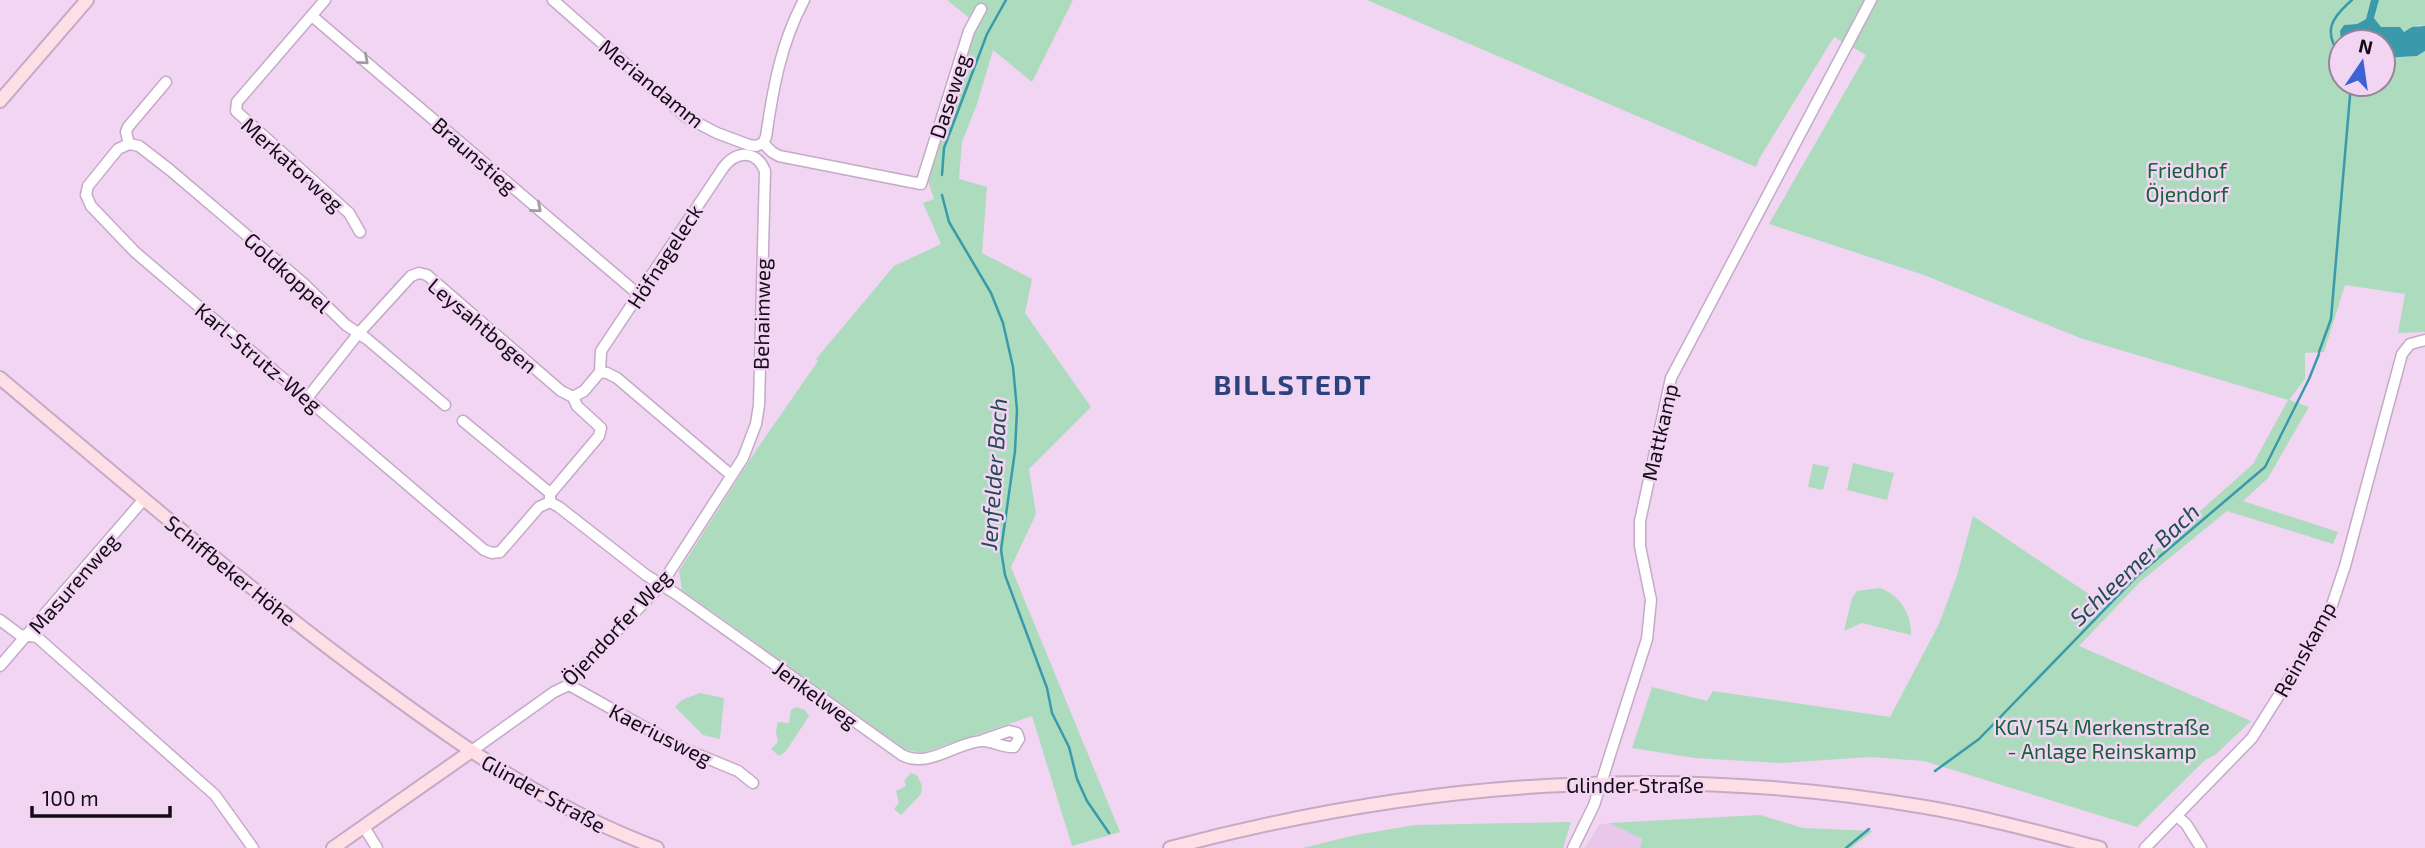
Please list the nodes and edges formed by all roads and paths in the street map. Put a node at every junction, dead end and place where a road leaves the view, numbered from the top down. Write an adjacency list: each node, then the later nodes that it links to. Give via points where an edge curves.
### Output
1 (87, 0): 9 (main road)
2 (325, 0): 7 (street, Merkatorweg)
3 (553, 0): 10 (street, Meriandamm, via 686,117 735,141)
4 (804, 0): 10 (street, via 781,54)
5 (1871, 0): 34 (street, Mattkamp, via 1671,378 1640,521 1650,593 1649,633)
6 (981, 9): 13 (street, Daseweg)
7 (312, 16): 14 (street, Merkatorweg, via 237,102 236,111 349,212); 15 (street, Braunstieg, one-way to 15)
8 (166, 82): 11 (street, Karl-Strutz-Weg, via 128,127)
9 (0, 101)
10 (763, 143): 13 (street, Meriandamm, via 779,156)
11 (129, 144): 16 (street, Goldkoppel, via 139,146 170,170); 20 (street, Karl-Strutz-Weg, via 118,149 88,186 90,206 135,252)
12 (747, 156): 15 (street, Höfnageleck, via 732,157 723,168); 24 (street, Behaimweg, via 759,161 765,171 759,405 750,443)
13 (921, 184)
14 (360, 232)
15 (638, 294): 18 (street, Höfnageleck, via 601,351)
16 (358, 334): 20 (street, Leysahtbogen); 21 (street, Leysahtbogen, via 411,276 427,275); 22 (street, Goldkoppel)
17 (2425, 340): 36 (street, Reinskamp, via 2410,344 2402,354 2345,566 2317,635 2252,738)
18 (600, 372): 21 (street); 24 (street, via 617,378)
19 (0, 378): 25 (main road, Schiffbeker Höhe)
20 (308, 397): 26 (street, Karl-Strutz-Weg, via 484,550 500,552 539,507)
21 (573, 397): 26 (street, Leysahtbogen, via 601,432 550,494)
22 (444, 405)
23 (463, 421): 26 (street, via 550,494)
24 (731, 475): 27 (street, Öjendorfer Weg)
25 (144, 499): 29 (street, Masurenweg); 33 (main road, Schiffbeker Höhe, via 274,607)
26 (550, 502): 27 (street)
27 (661, 584): 31 (street, Öjendorfer Weg); 32 (street, Jenkelweg, via 909,759 924,759)
28 (0, 620): 29 (street, via 13,632)
29 (27, 635): 30 (street, Masurenweg); 39 (street, via 37,637 215,795)
30 (0, 666)
31 (569, 685): 33 (street, Öjendorfer Weg); 35 (street, Kaeriusweg, via 681,748 738,771)
32 (983, 740)
33 (470, 752): 37 (main road, Öjendorfer Weg); 42 (main road, Glinder Straße, via 574,813)
34 (1602, 782): 43 (main road, Glinder Straße, via 1396,800 1266,824); 44 (street, Mattkamp); 45 (main road, Glinder Straße, via 1729,785 1870,799 1945,810)
35 (753, 783)
36 (2176, 816): 38 (street, Reinskamp); 47 (street)
37 (363, 827): 40 (main road, Öjendorfer Weg); 41 (street)
38 (2157, 843): 46 (street, Reinskamp)
39 (253, 848)
40 (334, 848)
41 (377, 848)
42 (657, 848)
43 (1170, 848)
44 (1573, 848)
45 (2100, 848)
46 (2145, 848)
47 (2201, 848)

